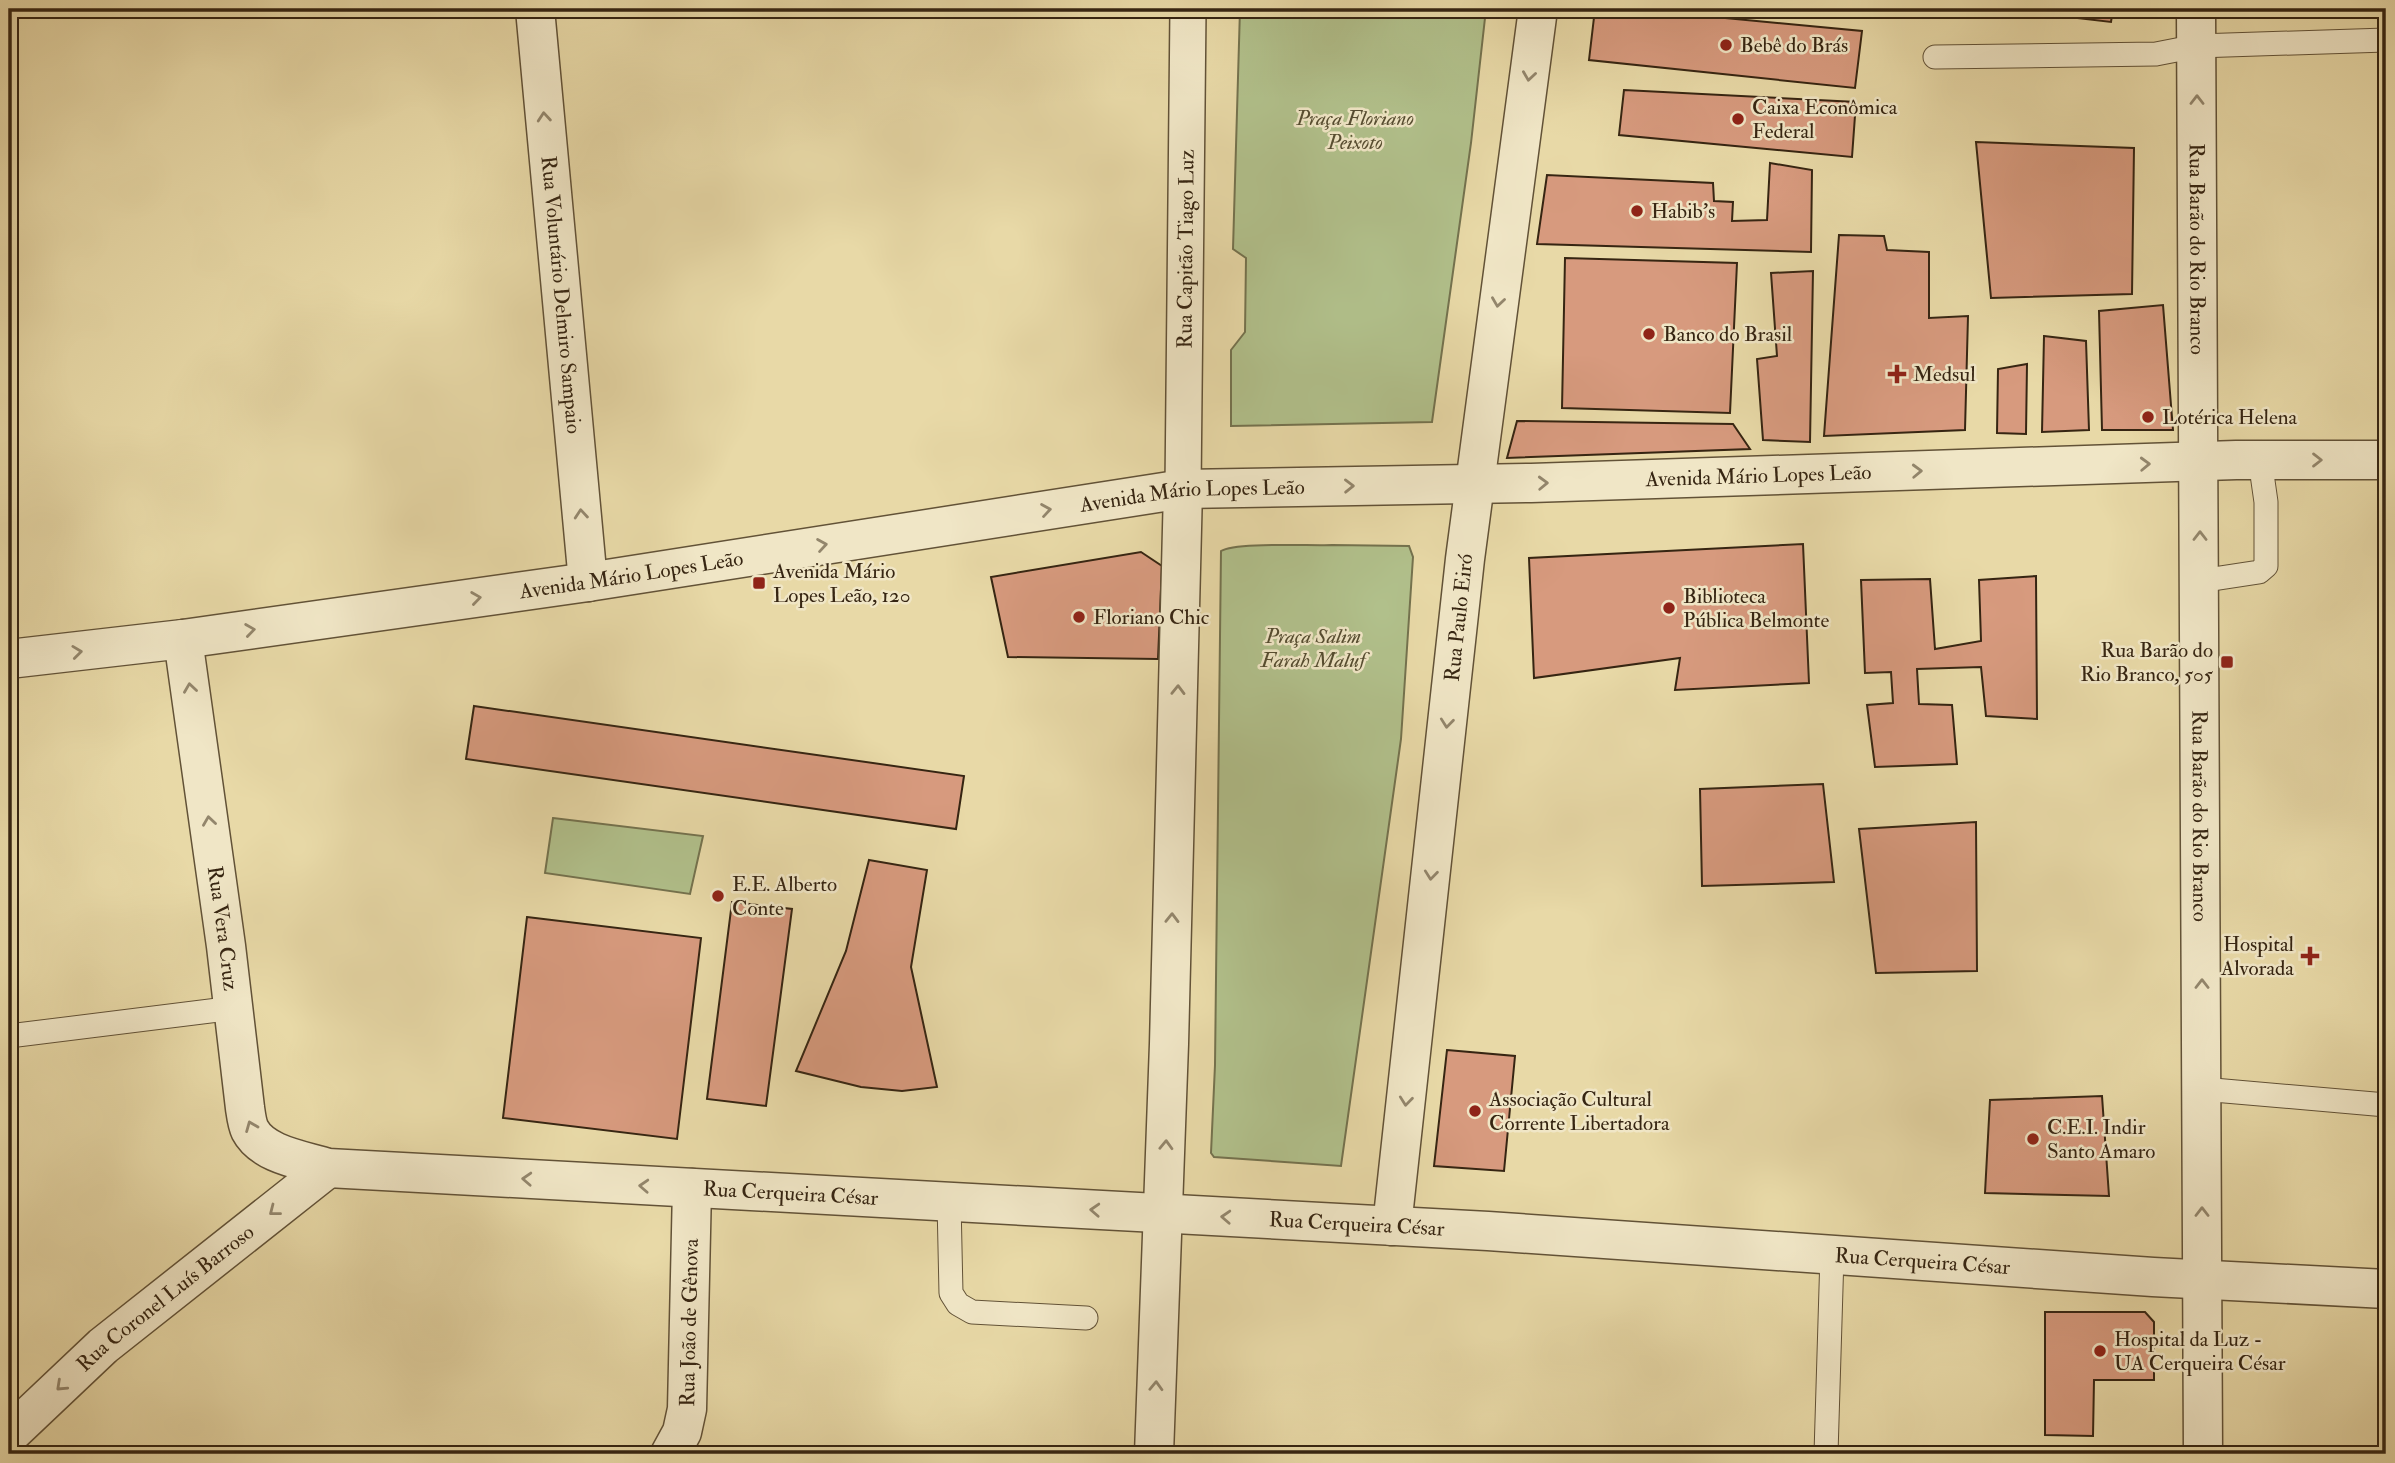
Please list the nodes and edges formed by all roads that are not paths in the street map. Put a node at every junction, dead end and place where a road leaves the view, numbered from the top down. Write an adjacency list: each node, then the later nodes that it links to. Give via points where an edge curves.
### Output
1 (534, 9): 13 (street, Rua Voluntário Delmiro Sampaio, one-way to 1)
2 (1188, 9): 11 (street, Rua Capitão Tiago Luz)
3 (1538, 9): 10 (street, Rua Paulo Eiró, one-way to 10)
4 (2196, 27): 5 (lane); 6 (lane, via 2156,54); 9 (street, Rua Barão do Rio Branco, one-way to 4)
5 (2386, 40)
6 (1935, 57)
7 (2260, 460): 8 (street, Avenida Mário Lopes Leão, one-way to 8); 9 (street, Avenida Mário Lopes Leão); 12 (lane, via 2266,502 2266,566 2259,572)
8 (2386, 460)
9 (2200, 462): 10 (street, Avenida Mário Lopes Leão, one-way to 9); 12 (street, Rua Barão do Rio Branco, one-way to 9)
10 (1475, 485): 11 (street, Avenida Mário Lopes Leão, one-way to 10); 24 (street, Rua Paulo Eiró, one-way to 24)
11 (1183, 489): 13 (street, Avenida Mário Lopes Leão, one-way to 11); 23 (street, one-way to 11)
12 (2200, 581): 18 (street, Rua Barão do Rio Branco, one-way to 12)
13 (587, 582): 14 (street, Avenida Mário Lopes Leão, one-way to 13)
14 (183, 639): 15 (street, Avenida Mário Lopes Leão, one-way to 14); 16 (street, Rua Vera Cruz, one-way to 14)
15 (9, 659)
16 (234, 1008): 17 (lane); 20 (street, Rua Vera Cruz, one-way to 16, via 271,1150 249,1129)
17 (9, 1036)
18 (2202, 1089): 19 (lane); 26 (street, Rua Barão do Rio Branco, one-way to 18)
19 (2386, 1105)
20 (328, 1168): 21 (street, Rua Cerqueira César, one-way to 20); 29 (street, Rua Coronel Luís Barroso, one-way to 29, via 103,1346)
21 (692, 1188): 22 (street, Rua Cerqueira César); 30 (street, Rua João de Gênova, via 687,1409)
22 (949, 1202): 23 (street, Rua Cerqueira César, one-way to 22); 28 (lane, via 951,1293 958,1304 972,1312)
23 (1163, 1213): 24 (street, Rua Cerqueira César, one-way to 23); 31 (street, one-way to 23)
24 (1392, 1226): 25 (street, Rua Cerqueira César)
25 (1832, 1255): 26 (street, Rua Cerqueira César); 32 (lane)
26 (2202, 1280): 27 (street, Rua Cerqueira César); 33 (street, Rua Barão do Rio Branco)
27 (2386, 1289)
28 (1086, 1318)
29 (9, 1434)
30 (670, 1454)
31 (1154, 1454)
32 (1826, 1454)
33 (2203, 1454)

